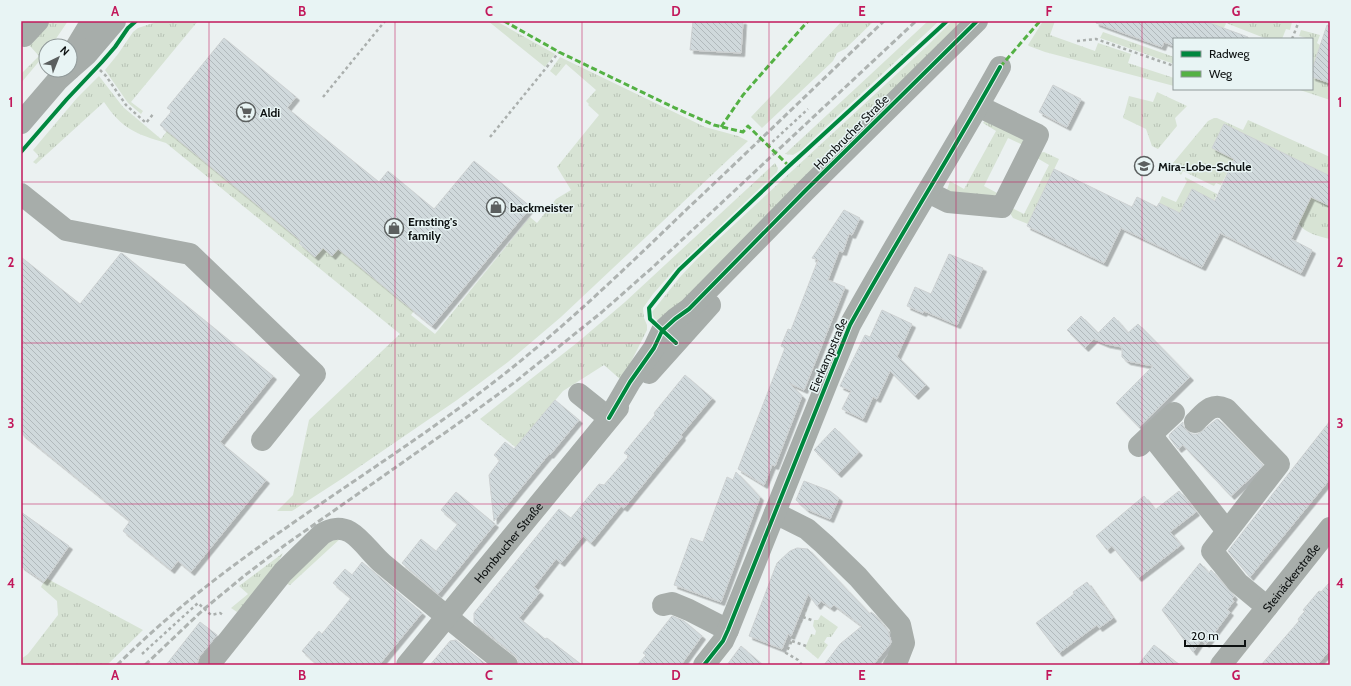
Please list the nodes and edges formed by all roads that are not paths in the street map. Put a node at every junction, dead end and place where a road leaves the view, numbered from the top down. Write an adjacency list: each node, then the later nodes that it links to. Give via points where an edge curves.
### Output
1 (92, 21): 4 (street)
2 (115, 21): 5 (street)
3 (977, 21): 14 (street, Hombrucher Straße, via 689,309 662,331 654,348)
4 (78, 45)
5 (78, 62)
6 (1000, 67): 8 (street, Eierkampstraße)
7 (61, 78): 9 (street)
8 (978, 106): 10 (street, Eierkampstraße); 10 (street, via 1038,135 1002,206 948,202)
9 (21, 123)
10 (928, 192): 17 (street, Eierkampstraße, via 850,325)
11 (21, 194): 16 (street, via 66,230 190,254 315,374)
12 (579, 394): 14 (street)
13 (1174, 413): 19 (street, via 1145,441)
14 (608, 418): 22 (street, Hombrucher Straße)
15 (1195, 422): 19 (street, via 1212,407 1219,405 1226,409 1279,464)
16 (262, 440)
17 (775, 513): 23 (street, Eierkampstraße); 28 (street, via 807,529 824,544 900,624 904,643)
18 (1330, 528): 21 (street, Steinäckerstraße)
19 (1227, 531): 21 (street, via 1212,551 1238,583)
20 (663, 605): 23 (street, via 672,603)
21 (1267, 607): 29 (street, Steinäckerstraße)
22 (446, 617): 24 (street, via 377,559 354,535 337,528 322,534 283,572); 25 (street, Hombrucher Straße); 26 (street)
23 (728, 630): 27 (street, Eierkampstraße, via 723,641)
24 (209, 665)
25 (407, 665)
26 (507, 665)
27 (704, 665)
28 (894, 665)
29 (1222, 665)

